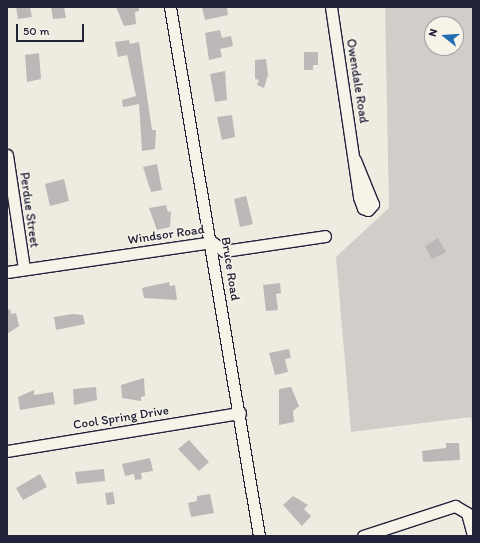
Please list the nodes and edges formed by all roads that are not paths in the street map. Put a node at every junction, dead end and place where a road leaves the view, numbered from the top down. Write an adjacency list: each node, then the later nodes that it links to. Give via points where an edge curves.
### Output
1 (170, 7): 6 (street, Bruce Road)
2 (331, 7): 4 (street, Owendale Road)
3 (7, 155): 7 (street, Perdue Street)
4 (355, 160)
5 (325, 236): 6 (street, Windsor Road, via 224,251)
6 (212, 242): 7 (street, Windsor Road); 9 (street, Bruce Road)
7 (24, 269): 8 (street, Windsor Road)
8 (7, 272)
9 (240, 413): 10 (street, Cool Spring Drive); 11 (street, Bruce Road)
10 (7, 451)
11 (259, 536)
12 (362, 536): 13 (street, via 455,506 466,513)
13 (473, 536)

